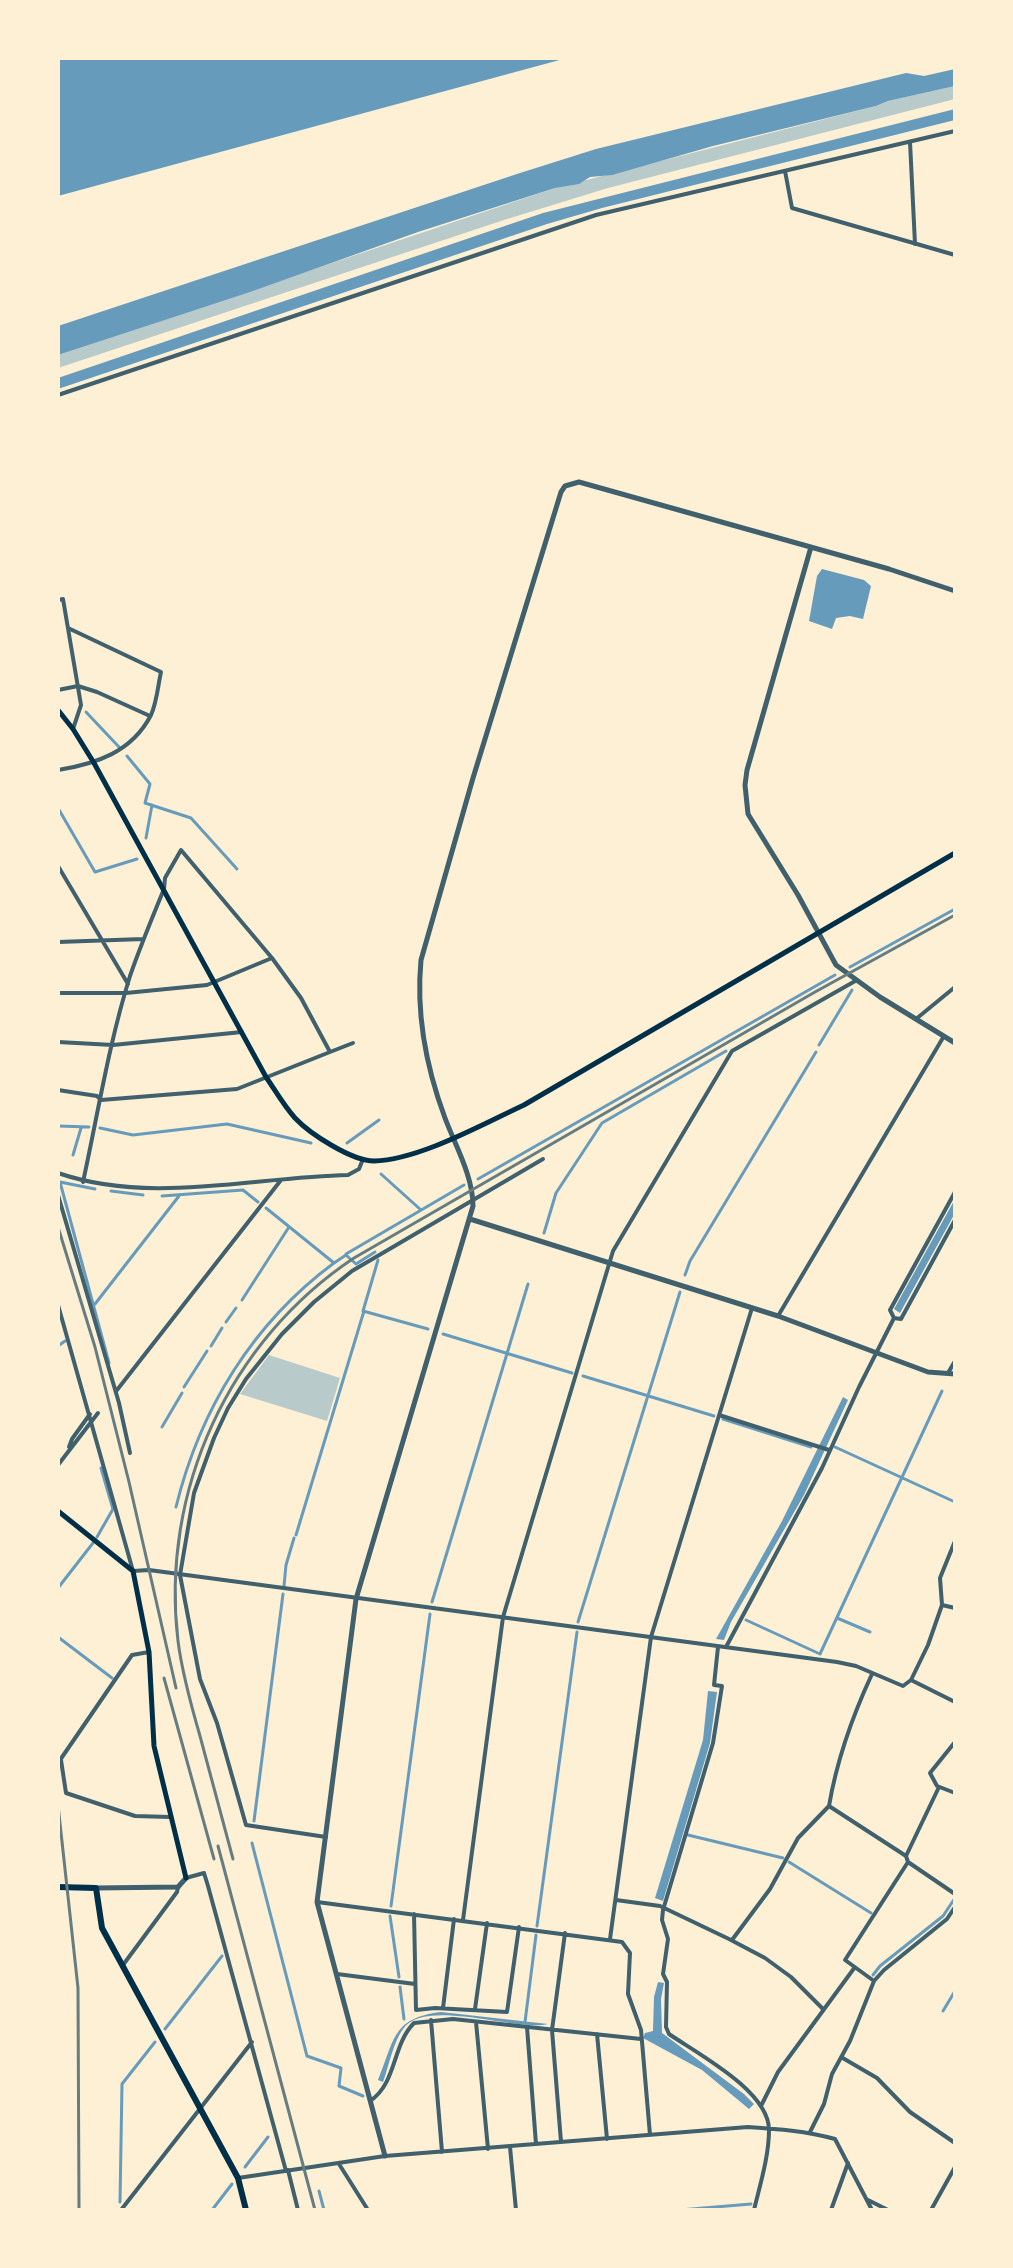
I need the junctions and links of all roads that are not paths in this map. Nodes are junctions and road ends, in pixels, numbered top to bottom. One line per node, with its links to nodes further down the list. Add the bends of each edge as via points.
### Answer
1 (955, 131): 2 (street)
2 (910, 142): 3 (street); 4 (street)
3 (785, 171): 4 (street, via 792,208); 6 (street, via 596,215)
4 (915, 244): 5 (street)
5 (955, 255)
6 (58, 395)
7 (811, 547): 8 (street); 23 (street, via 745,785 748,814); 45 (street, via 579,482 565,486 421,960 428,1065)
8 (955, 591)
9 (58, 600): 10 (street, via 63,599)
10 (68, 628): 11 (street); 14 (street, via 161,672)
11 (78, 686): 12 (street); 14 (street); 16 (street, via 81,705)
12 (58, 690)
13 (58, 710): 15 (main road)
14 (150, 716): 17 (street, via 122,751)
15 (61, 719): 16 (main road)
16 (73, 729): 17 (main road)
17 (94, 763): 18 (street); 22 (main road)
18 (58, 770)
19 (955, 853): 23 (main road)
20 (58, 866): 21 (street)
21 (60, 872): 25 (street)
22 (164, 889): 24 (street); 27 (street, via 181,850); 29 (main road)
23 (818, 934): 28 (street, via 836,965); 45 (main road, via 524,1105)
24 (143, 939): 25 (street); 30 (street)
25 (102, 941): 26 (street); 30 (street)
26 (58, 942)
27 (272, 958): 29 (street); 41 (street)
28 (857, 980): 34 (street); 56 (street, via 732,1051)
29 (215, 981): 33 (street); 35 (main road)
30 (128, 984): 33 (street)
31 (955, 987): 34 (street)
32 (58, 993): 33 (street)
33 (126, 993): 40 (street)
34 (916, 1019): 36 (street)
35 (242, 1032): 40 (street); 42 (main road)
36 (944, 1036): 39 (street); 59 (street)
37 (58, 1040): 40 (street)
38 (353, 1043): 41 (street)
39 (955, 1043)
40 (113, 1045): 44 (street)
41 (330, 1052): 42 (street)
42 (266, 1077): 44 (street, via 237,1089); 46 (main road, via 294,1118 319,1138)
43 (58, 1090): 44 (street)
44 (101, 1100): 50 (street)
45 (453, 1137): 46 (main road, via 407,1155); 53 (street)
46 (363, 1159): 49 (street, via 348,1175)
47 (543, 1159): 53 (street)
48 (58, 1173): 50 (street)
49 (281, 1180): 50 (street, via 160,1188); 64 (street)
50 (83, 1182)
51 (955, 1192): 60 (street, via 890,1310)
52 (58, 1195): 70 (street)
53 (473, 1200): 54 (street); 75 (street, via 352,1271 314,1302 262,1358 228,1408 202,1465)
54 (470, 1219): 56 (street); 76 (street)
55 (955, 1220): 60 (street, via 901,1319)
56 (610, 1263): 58 (street); 79 (street)
57 (58, 1305): 66 (street)
58 (752, 1308): 59 (street); 67 (street)
59 (778, 1316): 61 (street)
60 (894, 1318): 61 (street)
61 (877, 1351): 63 (street, via 928,1372); 68 (street)
62 (955, 1361): 63 (street)
63 (952, 1373)
64 (117, 1390)
65 (98, 1413): 69 (street)
66 (90, 1415): 69 (street); 74 (street)
67 (719, 1415): 68 (street); 80 (street)
68 (827, 1450): 82 (street)
69 (67, 1453): 71 (street)
70 (130, 1453)
71 (58, 1465)
72 (58, 1511): 74 (main road)
73 (955, 1541): 77 (street, via 940,1578)
74 (133, 1571): 75 (street); 83 (main road)
75 (180, 1575): 76 (street); 93 (street, via 200,1679 246,1825)
76 (356, 1599): 79 (street); 93 (street)
77 (942, 1605): 78 (street); 85 (street)
78 (955, 1608)
79 (503, 1617): 80 (street); 106 (street)
80 (651, 1637): 81 (street); 100 (street)
81 (718, 1647): 82 (street); 102 (street, via 714,1685 722,1686 713,1743)
82 (726, 1647): 84 (street, via 856,1666)
83 (149, 1652): 88 (street, via 132,1655); 92 (main road, via 154,1746)
84 (872, 1674): 85 (street, via 903,1686); 91 (street, via 838,1760)
85 (911, 1680): 86 (street)
86 (955, 1702)
87 (955, 1742): 89 (street, via 931,1769)
88 (59, 1761): 92 (street, via 66,1793 135,1816)
89 (939, 1787): 90 (street); 94 (street)
90 (955, 1793)
91 (829, 1806): 94 (street); 111 (street, via 798,1838 770,1889)
92 (170, 1817): 95 (main road)
93 (326, 1837): 101 (street)
94 (907, 1859): 99 (street); 113 (street, via 845,1960)
95 (186, 1878): 97 (street); 126 (street, via 204,1873)
96 (58, 1887): 98 (main road)
97 (178, 1887): 98 (street); 112 (street)
98 (96, 1888): 112 (main road, via 102,1928)
99 (955, 1894)
100 (616, 1900): 102 (street); 110 (street)
101 (317, 1902): 104 (street); 114 (street)
102 (664, 1907): 111 (street); 129 (street, via 669,2034 740,2083)
103 (955, 1907): 115 (street)
104 (414, 1914): 105 (street); 116 (street)
105 (454, 1919): 106 (street); 117 (street)
106 (463, 1920): 107 (street)
107 (487, 1923): 108 (street); 118 (street)
108 (519, 1927): 109 (street); 118 (street, via 507,2012)
109 (565, 1933): 110 (street); 123 (street)
110 (610, 1939): 125 (street, via 622,1942 630,1953 628,1994)
111 (732, 1940): 119 (street, via 791,1977)
112 (123, 1965): 130 (main road)
113 (855, 1967): 115 (street); 119 (street)
114 (337, 1974): 116 (street); 128 (street)
115 (874, 1981): 127 (street)
116 (415, 1984): 117 (street, via 416,2010)
117 (443, 2008): 118 (street)
118 (475, 2009)
119 (823, 2009): 129 (street, via 778,2072)
120 (431, 2020): 121 (street); 128 (street, via 408,2029 386,2086); 140 (street)
121 (476, 2022): 122 (street); 139 (street)
122 (527, 2027): 123 (street); 137 (street)
123 (552, 2030): 124 (street); 135 (street)
124 (597, 2034): 125 (street); 134 (street)
125 (641, 2039): 133 (street)
126 (252, 2042): 130 (street); 145 (street)
127 (841, 2057): 132 (street); 136 (street, via 877,2078 910,2112)
128 (370, 2101): 141 (street)
129 (762, 2105): 131 (street)
130 (199, 2107): 146 (main road); 148 (street)
131 (769, 2128): 132 (street); 133 (street); 153 (street)
132 (810, 2132): 142 (street, via 835,2139)
133 (650, 2135): 134 (street)
134 (607, 2139): 135 (street)
135 (562, 2143): 137 (street)
136 (955, 2143)
137 (536, 2145): 138 (street)
138 (510, 2147): 139 (street); 152 (street)
139 (488, 2149): 140 (street)
140 (442, 2152): 141 (street)
141 (385, 2156): 143 (street)
142 (848, 2163): 147 (street); 154 (street)
143 (339, 2164): 145 (street); 151 (street)
144 (955, 2167): 157 (street)
145 (287, 2170): 146 (street); 150 (street)
146 (238, 2178): 149 (main road)
147 (866, 2198): 155 (street); 156 (street)
148 (121, 2210)
149 (246, 2210)
150 (298, 2210)
151 (368, 2210)
152 (516, 2210)
153 (754, 2210)
154 (831, 2210)
155 (872, 2210)
156 (888, 2210)
157 (931, 2210)

